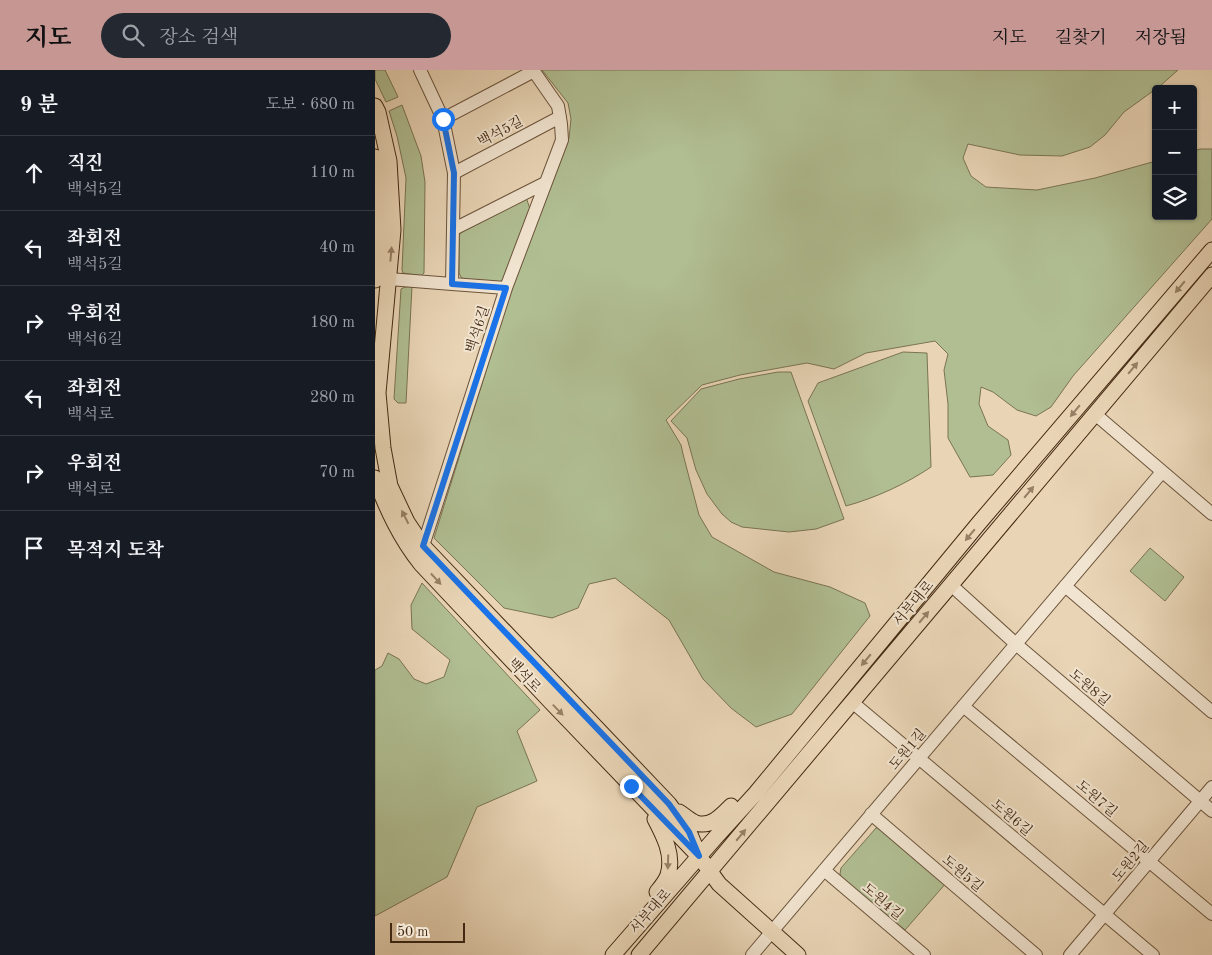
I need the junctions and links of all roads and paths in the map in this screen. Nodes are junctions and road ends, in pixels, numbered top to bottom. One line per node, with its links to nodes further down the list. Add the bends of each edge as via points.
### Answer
1 (420, 70): 5 (street)
2 (533, 70): 4 (street, 백석6길, via 558,106); 5 (street)
3 (375, 106): 12 (main road, 백석로, one-way to 3, via 393,230 389,161)
4 (560, 116): 7 (street, 백석5길); 8 (street, 백석6길, via 561,140)
5 (443, 119): 7 (street)
6 (375, 157): 12 (main road, 백석로)
7 (454, 173): 9 (street)
8 (545, 183): 9 (street); 14 (street, 백석6길)
9 (454, 229): 13 (street)
10 (1212, 250): 28 (main road, 서부대로, one-way to 28)
11 (1212, 275): 15 (main road, 서부대로, one-way to 11)
12 (382, 279): 13 (street); 19 (main road, 백석로, one-way to 12, via 390,486 383,448 378,393)
13 (452, 284): 14 (street)
14 (506, 288): 19 (street, 백석6길)
15 (1095, 414): 16 (street); 20 (main road, 서부대로, one-way to 15)
16 (1163, 472): 18 (street); 21 (street, 도원1길)
17 (375, 478): 30 (main road, 백석로, one-way to 30, via 396,526 421,564)
18 (1212, 514)
19 (423, 546): 31 (main road, 백석로)
20 (951, 584): 22 (street, 도원8길); 23 (main road, 서부대로, one-way to 20)
21 (1065, 586): 22 (street, 도원1길); 25 (street)
22 (1016, 644): 24 (street, 도원1길); 29 (street, 도원8길)
23 (852, 702): 26 (street, 도원6길); 37 (main road, 서부대로, one-way to 23)
24 (963, 706): 26 (street, 도원1길); 35 (street, 도원7길)
25 (1212, 712)
26 (918, 759): 33 (street, 도원1길); 38 (street, 도원6길)
27 (1212, 787): 29 (street, 도원2길)
28 (756, 793): 31 (main road, via 734,802 720,817 704,824 696,823); 34 (main road, 서부대로)
29 (1200, 800): 32 (street, 도원8길); 35 (street, 도원2길)
30 (645, 801): 34 (main road, 백석로); 40 (main road, one-way to 40, via 666,840 670,859 667,876)
31 (669, 804): 34 (main road, 백석로, via 689,832)
32 (1212, 811)
33 (871, 814): 36 (street, 도원1길); 47 (street, 도원5길)
34 (699, 856): 37 (main road, 백석로); 40 (main road, 서부대로)
35 (1149, 861): 38 (street, 도원2길); 39 (street, 도원7길)
36 (824, 870): 41 (street, 도원1길); 46 (street, 도원4길)
37 (709, 872): 41 (main road, 백석로); 43 (main road, 서부대로)
38 (1105, 914): 48 (street, 도원2길); 49 (street, 도원6길)
39 (1212, 914)
40 (646, 916): 42 (main road, 서부대로)
41 (771, 932): 44 (street, 도원1길); 45 (main road, 백석로)
42 (613, 955)
43 (639, 955)
44 (752, 955)
45 (798, 955)
46 (924, 955)
47 (1036, 955)
48 (1070, 955)
49 (1153, 955)

